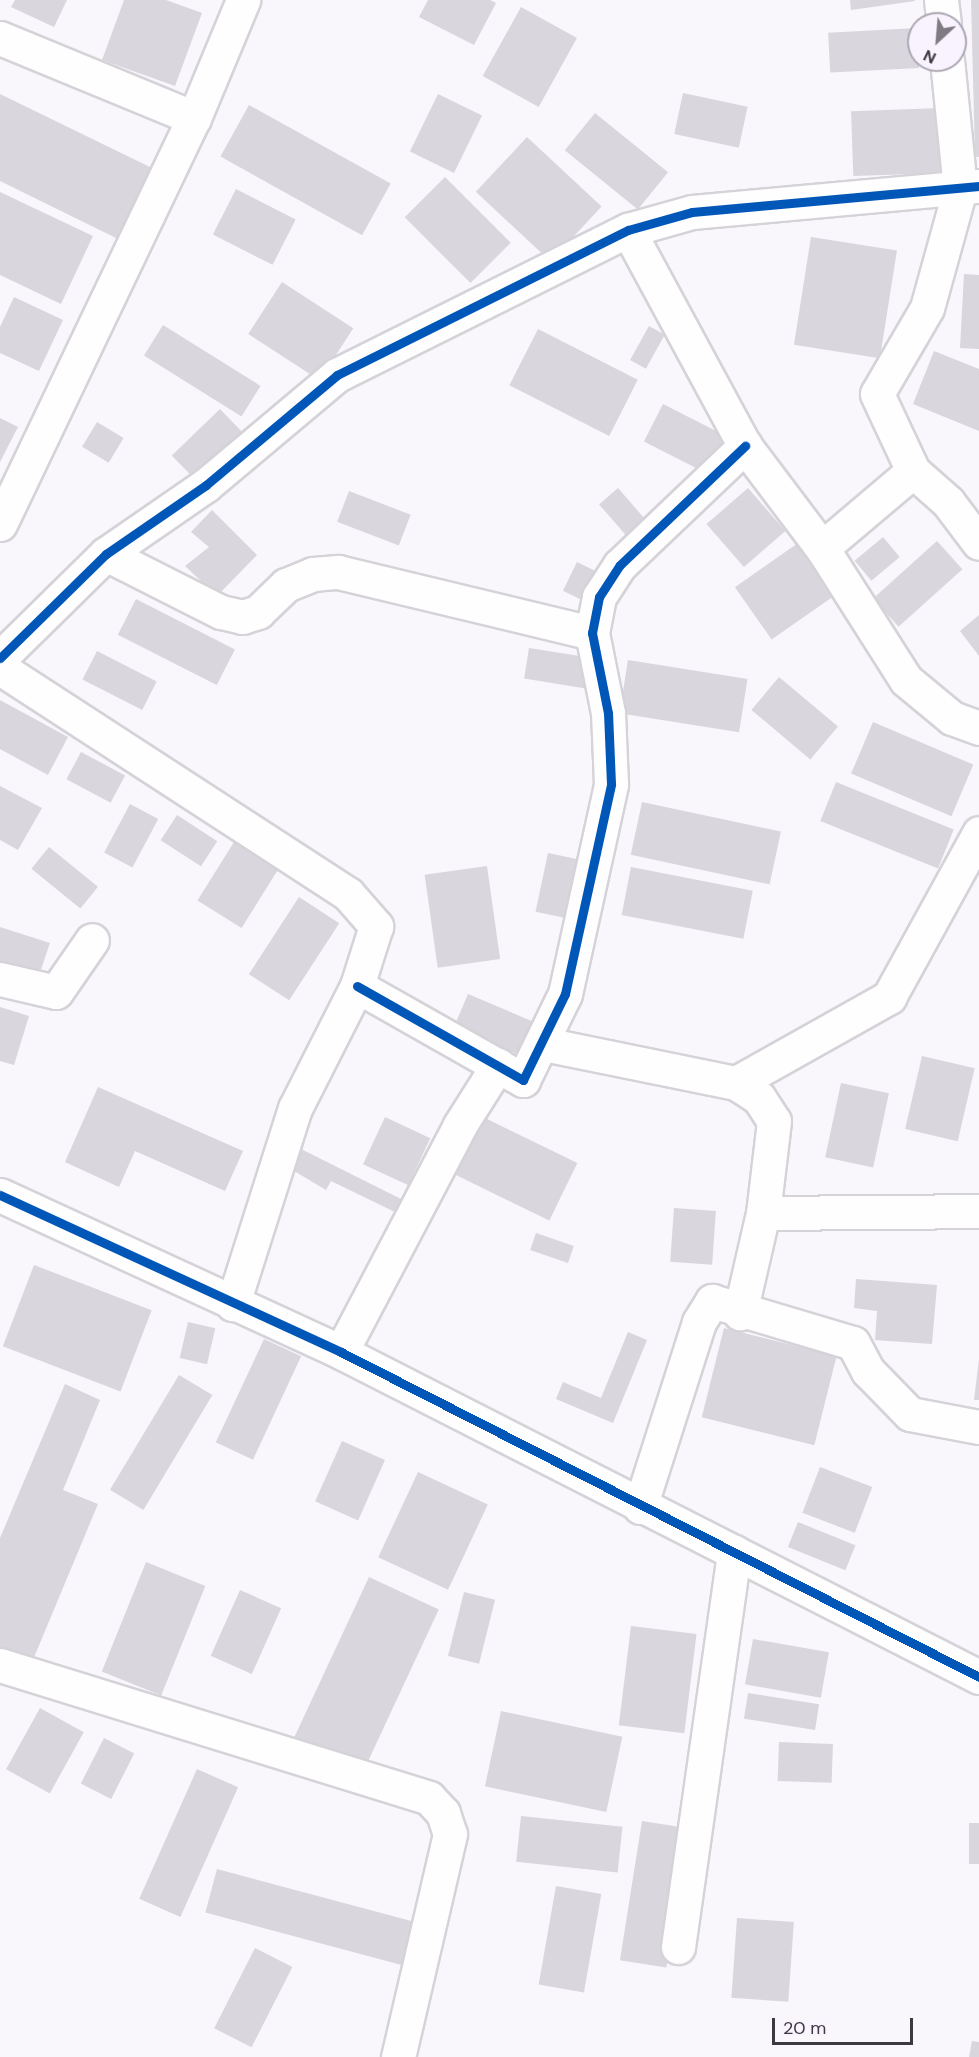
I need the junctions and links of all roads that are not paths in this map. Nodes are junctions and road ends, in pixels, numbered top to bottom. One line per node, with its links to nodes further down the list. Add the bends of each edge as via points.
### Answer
1 (243, 0): 4 (street)
2 (0, 38): 4 (street)
3 (949, 72): 5 (street)
4 (194, 118): 9 (street)
5 (969, 187): 6 (street, via 692,212); 8 (street, via 927,308 877,393)
6 (628, 230): 7 (street); 12 (street, via 337,375 206,485)
7 (746, 446): 11 (street); 13 (street, via 620,565 599,597)
8 (913, 471): 10 (street, via 948,502); 11 (street)
9 (0, 524)
10 (979, 543)
11 (822, 548): 16 (street, via 906,680 952,718)
12 (106, 554): 13 (street, via 242,617 258,612 286,585 313,574 338,572); 14 (street)
13 (592, 633): 21 (street, via 610,732 611,784 565,994)
14 (0, 657)
15 (0, 668): 20 (street, via 365,908 376,926 374,944)
16 (979, 728)
17 (979, 833): 23 (street, via 889,997 872,1011)
18 (92, 940): 19 (street, via 56,992)
19 (0, 979)
20 (357, 986): 22 (street); 27 (street, via 295,1108)
21 (544, 1044): 22 (street, via 523,1080); 23 (street)
22 (498, 1065): 29 (street, via 460,1125)
23 (736, 1083): 26 (street, via 759,1098 774,1121)
24 (0, 1195): 27 (street)
25 (979, 1210): 26 (street)
26 (763, 1213): 28 (street)
27 (233, 1304): 29 (street)
28 (740, 1313): 30 (street, via 853,1343 868,1371 910,1414); 31 (street, via 712,1301 699,1323)
29 (341, 1352): 31 (street)
30 (979, 1427)
31 (640, 1507): 32 (street)
32 (734, 1552): 34 (street); 35 (street)
33 (0, 1665): 36 (street, via 429,1798 443,1813 450,1834)
34 (979, 1677)
35 (678, 1947)
36 (398, 2057)

